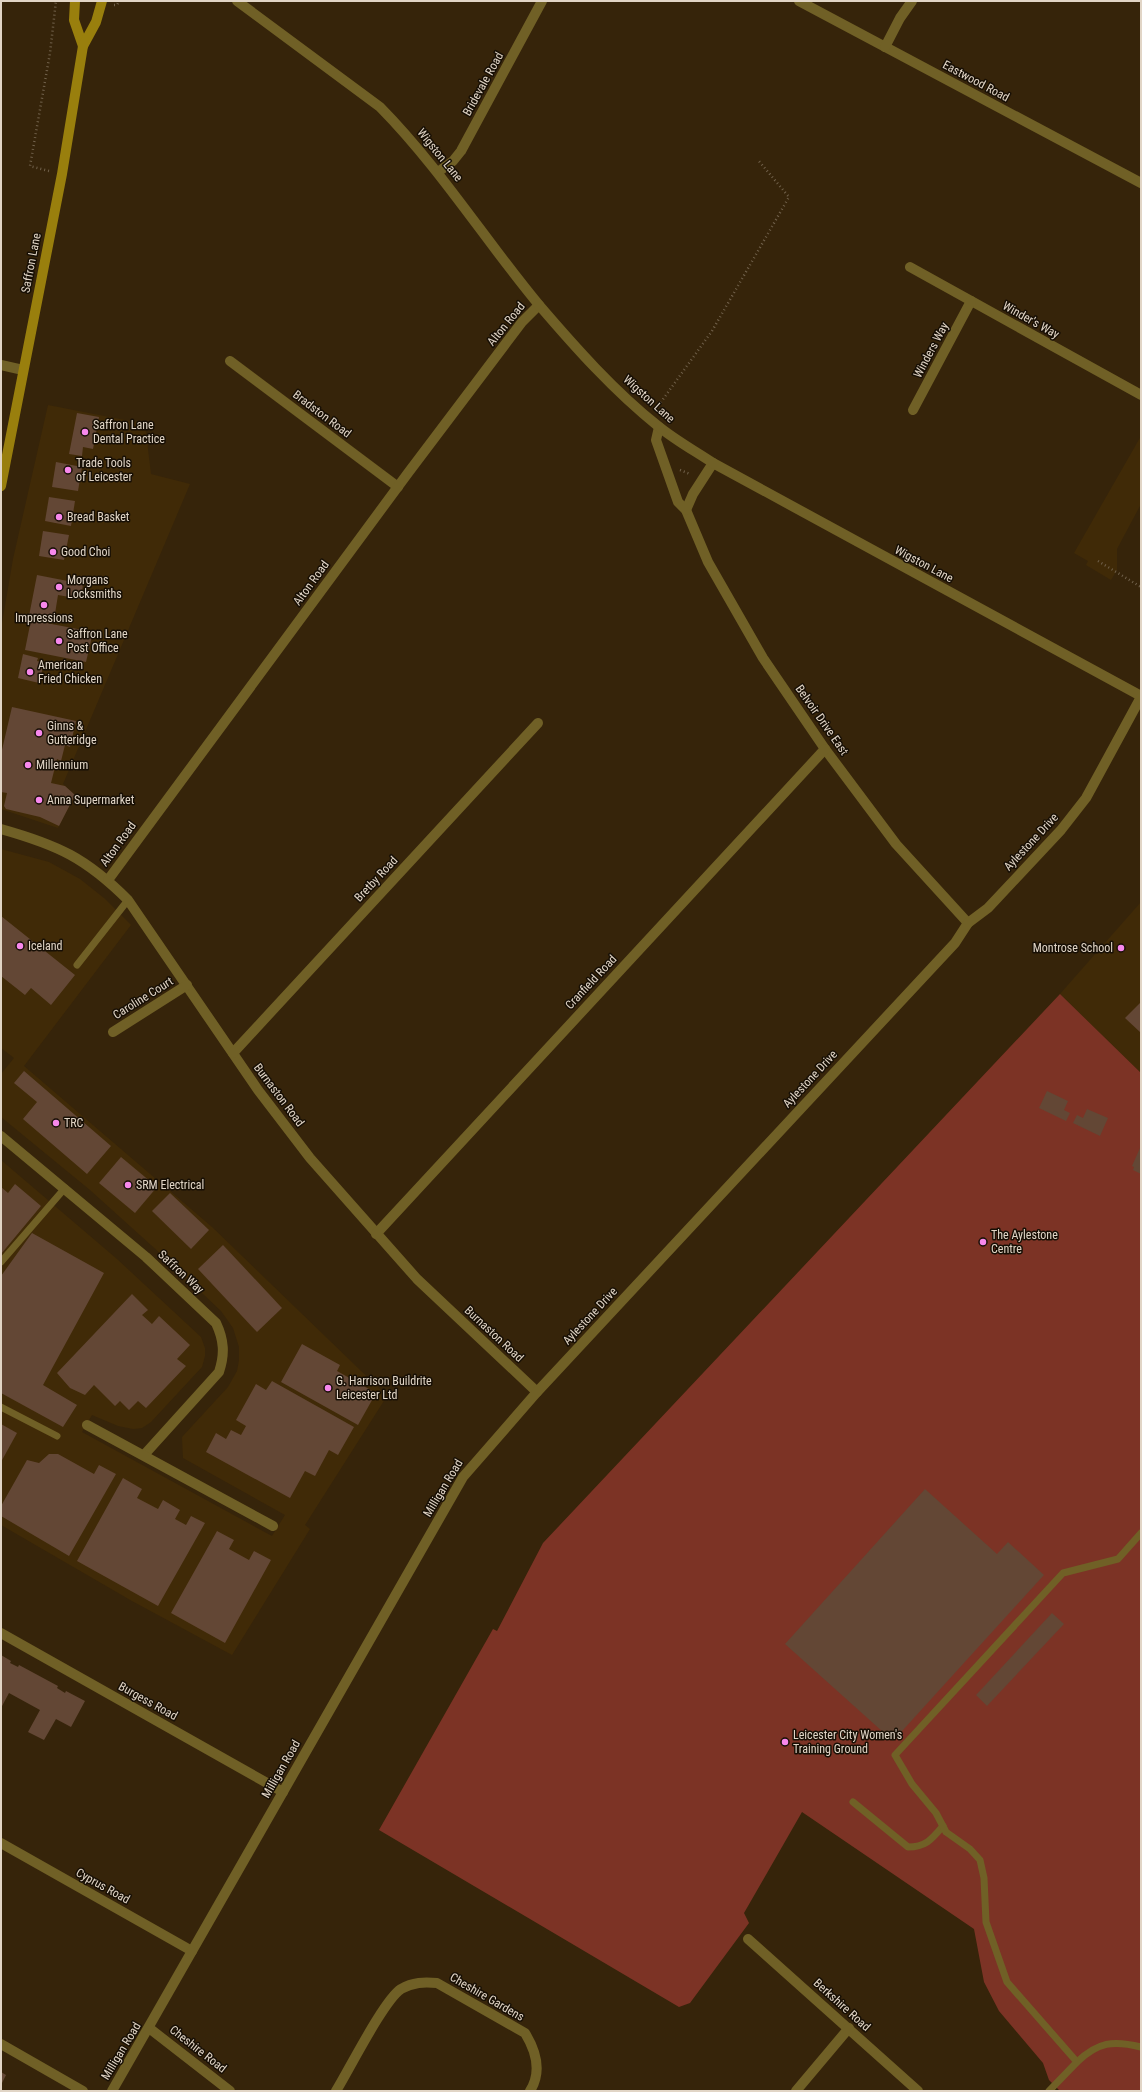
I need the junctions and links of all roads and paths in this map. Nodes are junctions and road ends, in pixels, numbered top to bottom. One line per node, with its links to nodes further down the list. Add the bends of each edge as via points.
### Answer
1 (56, 1): 12 (path, via 50,53 30,166)
2 (74, 1): 8 (main road, Saffron Lane, via 74,20)
3 (102, 1): 8 (main road, Saffron Lane, via 96,22)
4 (237, 1): 11 (street, Wigston Lane, via 380,107)
5 (542, 1): 11 (street, Bridevale Road, via 461,151)
6 (799, 1): 9 (street, Eastwood Road)
7 (912, 1): 9 (street)
8 (83, 46): 12 (main road, Saffron Lane)
9 (885, 47): 13 (street, Eastwood Road)
10 (758, 160): 22 (path, via 789,196 712,331)
11 (438, 172): 16 (street, Wigston Lane)
12 (62, 174): 19 (main road, Saffron Lane)
13 (1141, 183)
14 (910, 267): 15 (street, Winder's Way)
15 (971, 301): 20 (street, Winder's Way); 21 (street, Winders Way)
16 (539, 305): 22 (street, Wigston Lane, via 622,394); 28 (street, Alton Road, via 522,322)
17 (230, 362): 28 (street, Bradston Road)
18 (1, 365): 19 (street)
19 (23, 370): 27 (main road, Saffron Lane)
20 (1141, 395)
21 (914, 410)
22 (649, 419): 23 (street, Wigston Lane)
23 (659, 427): 24 (street, Wigston Lane); 25 (street, Belvoir Drive East, via 656,440)
24 (713, 463): 26 (street); 32 (street, Wigston Lane)
25 (666, 467): 26 (path, via 686,471); 29 (street, Belvoir Drive East, via 678,502)
26 (702, 479): 29 (street)
27 (1, 486)
28 (398, 487): 36 (street, Alton Road)
29 (686, 510): 34 (street, Belvoir Drive East, via 708,562 763,658)
30 (1098, 561): 31 (path)
31 (1141, 587)
32 (1141, 696): 38 (street, Aylestone Drive, via 1086,798 1061,830 988,908)
33 (538, 723): 42 (street, Bretby Road)
34 (825, 749): 38 (street, Belvoir Drive East, via 896,844); 45 (street, Cranfield Road)
35 (1, 829): 36 (street, Burnaston Road, via 36,838 62,849)
36 (108, 880): 37 (street, Burnaston Road)
37 (128, 900): 39 (lane); 40 (street, Burnaston Road)
38 (968, 923): 47 (street, Aylestone Drive, via 955,943)
39 (77, 965)
40 (187, 985): 41 (street, Caroline Court); 42 (street, Burnaston Road)
41 (113, 1032)
42 (233, 1053): 45 (street, Burnaston Road, via 310,1158)
43 (1, 1136): 44 (street, Saffron Way)
44 (65, 1188): 46 (lane); 51 (street, Saffron Way, via 146,1257 216,1323 221,1334 223,1360 218,1372)
45 (376, 1234): 47 (street, Burnaston Road, via 428,1289)
46 (1, 1262)
47 (537, 1392): 52 (street, Aylestone Drive)
48 (1, 1407): 50 (lane)
49 (87, 1424): 51 (street)
50 (57, 1436)
51 (144, 1455): 53 (street)
52 (474, 1462): 56 (street, Milligan Road)
53 (273, 1526)
54 (1141, 1533): 58 (lane, via 1118,1559 1063,1573 894,1755)
55 (1, 1633): 56 (street, Burgess Road)
56 (283, 1792): 61 (street, Milligan Road)
57 (853, 1802): 58 (lane, via 908,1847 930,1842)
58 (943, 1826): 66 (lane, via 946,1832 970,1849 980,1860 984,1878 986,1922 1007,1982)
59 (1, 1843): 61 (street, Cyprus Road)
60 (748, 1939): 63 (street, Berkshire Road)
61 (192, 1951): 62 (street, Milligan Road)
62 (149, 2028): 68 (street, Milligan Road); 69 (street, Cheshire Road)
63 (849, 2028): 72 (street); 73 (street, Berkshire Road)
64 (1, 2044): 67 (street)
65 (1141, 2047): 66 (lane, via 1116,2043 1102,2044)
66 (1077, 2062): 74 (lane)
67 (83, 2091)
68 (112, 2091)
69 (230, 2091)
70 (336, 2091): 71 (street, Cheshire Gardens, via 390,1999 409,1985 427,1982 437,1983 525,2033 536,2058 537,2072)
71 (530, 2091)
72 (796, 2091)
73 (918, 2091)
74 (1049, 2091)

